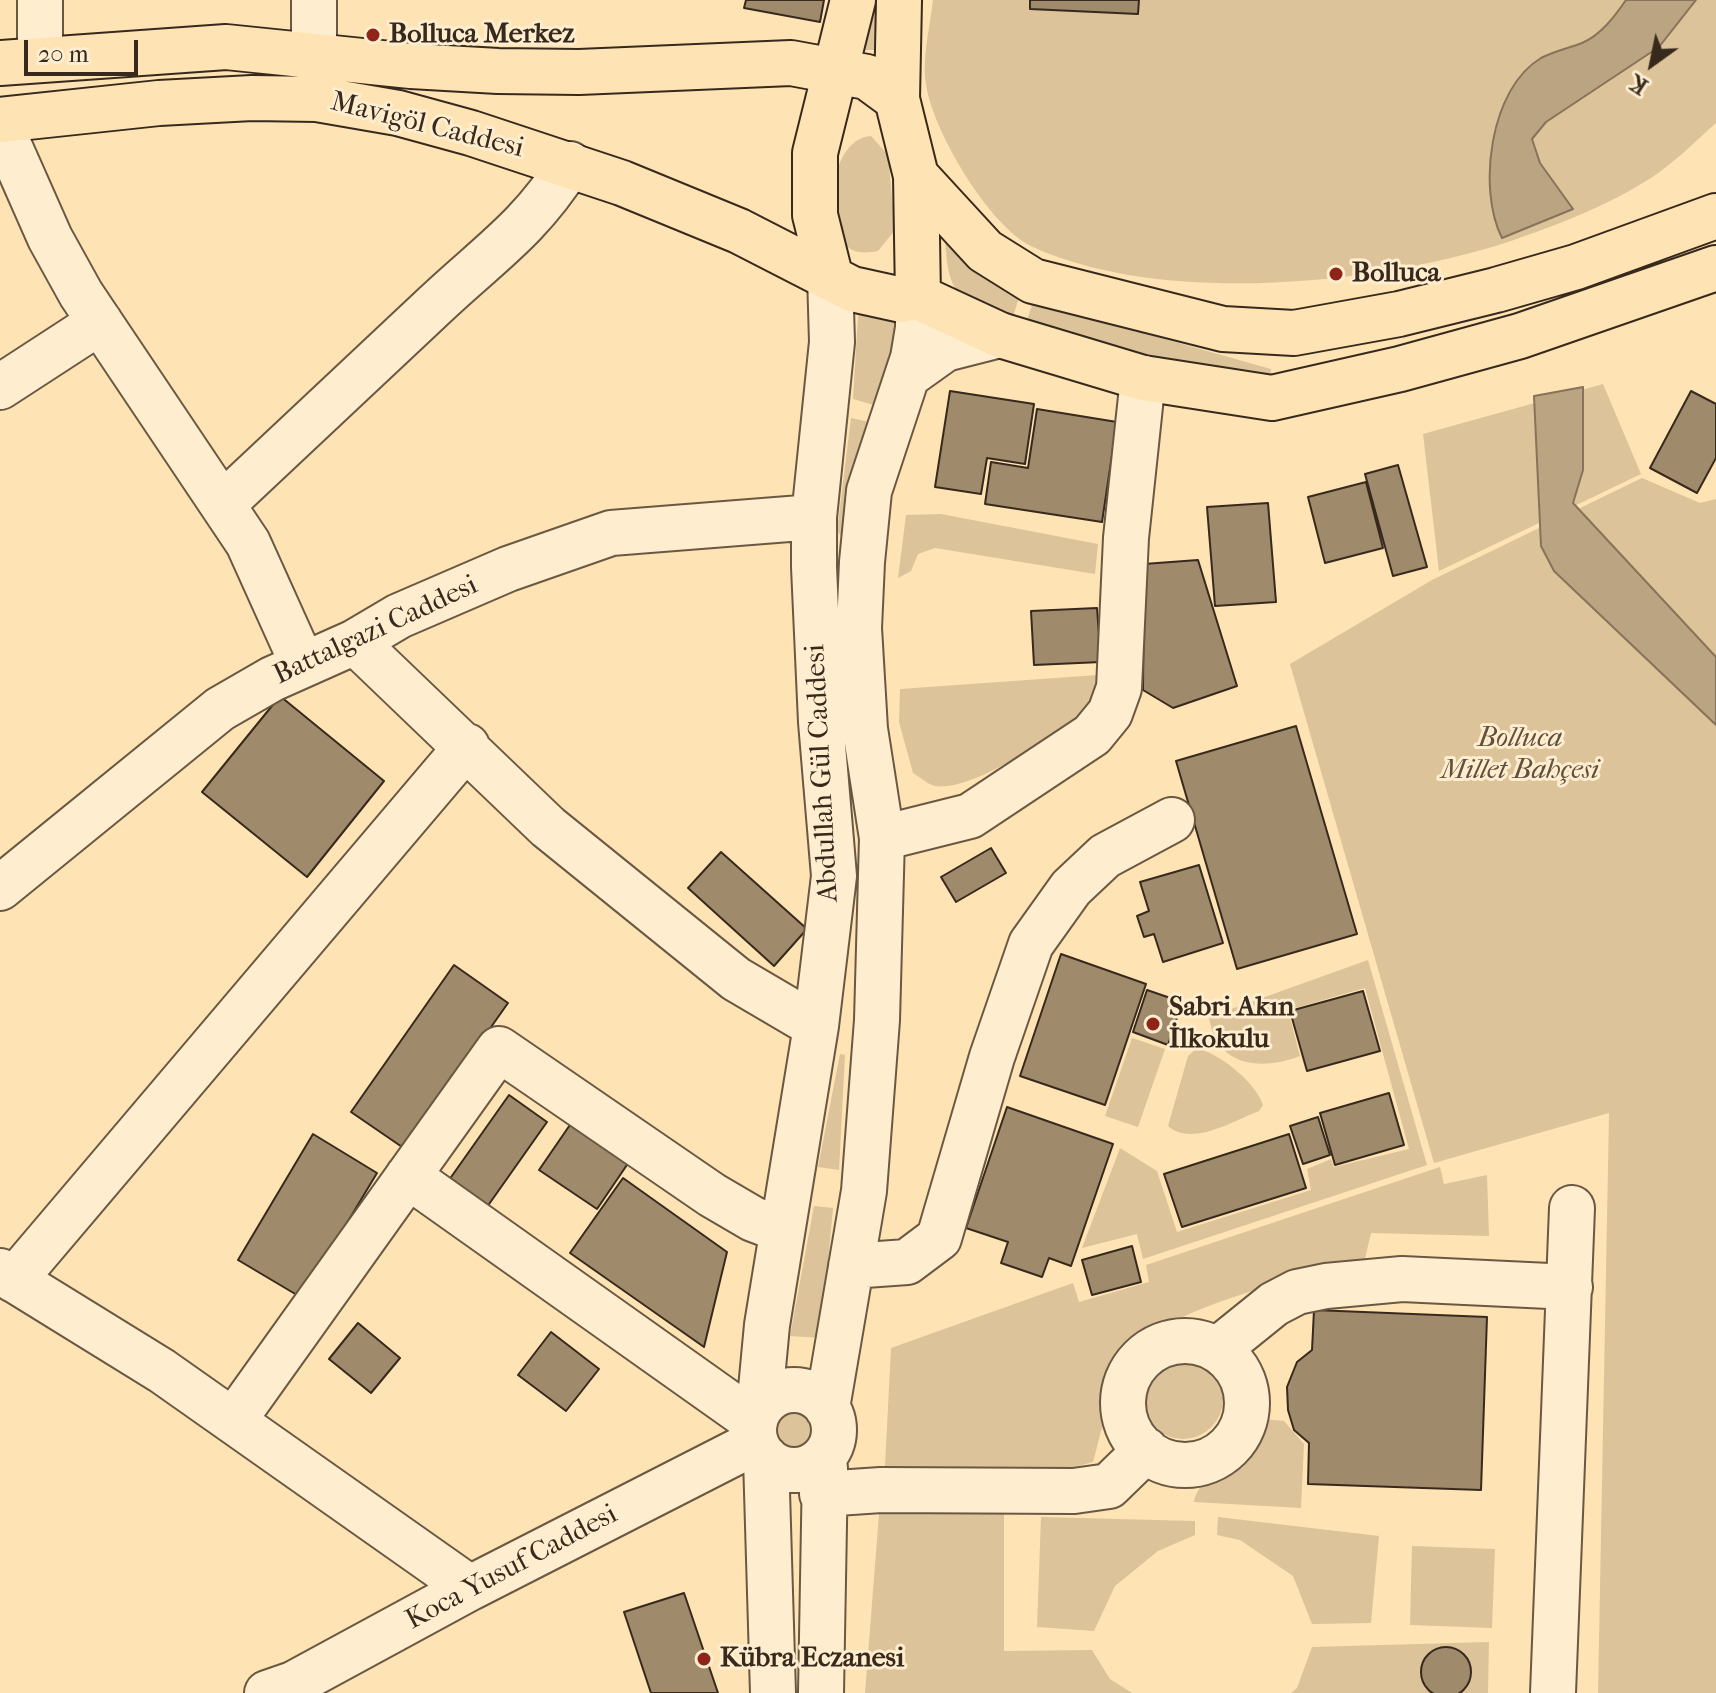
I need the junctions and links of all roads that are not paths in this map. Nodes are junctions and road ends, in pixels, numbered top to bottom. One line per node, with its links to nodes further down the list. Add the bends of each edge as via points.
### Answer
1 (40, 0): 6 (street)
2 (314, 0): 5 (street)
3 (853, 0): 7 (main road)
4 (899, 0): 8 (main road)
5 (314, 55): 6 (main road, Mavigöl Caddesi, via 226,47); 7 (main road, Mavigöl Caddesi, via 498,71 791,63)
6 (20, 61)
7 (836, 74): 8 (main road, Mavigöl Caddesi, via 867,77); 14 (main road, via 820,128 814,177 815,215)
8 (897, 99): 11 (main road)
9 (0, 122): 10 (main road, Mavigöl Caddesi, via 159,103 317,99 398,113); 16 (street, via 50,238)
10 (570, 164): 14 (main road, Mavigöl Caddesi, via 739,231); 21 (street, via 537,212 501,250 448,293)
11 (916, 176): 12 (main road, via 985,251 1033,281 1223,329 1294,333 1496,290); 15 (main road)
12 (1716, 216)
13 (1716, 268): 19 (main road, via 1520,336 1272,398)
14 (830, 275): 15 (main road, Mavigöl Caddesi, via 880,297); 22 (street, Abdullah Gül Caddesi, via 832,342)
15 (918, 297): 17 (main road); 18 (street, Abdullah Gül Caddesi)
16 (100, 322): 20 (street); 21 (street)
17 (1000, 335): 18 (street, via 945,349); 19 (main road)
18 (910, 374): 27 (street, Abdullah Gül Caddesi, via 869,491 862,562 859,628 865,729)
19 (1143, 378): 27 (street, via 1126,538 1119,688 1110,713 1092,735 970,816)
20 (0, 387)
21 (223, 504): 24 (street, via 248,543)
22 (814, 517): 23 (street, Battalgazi Caddesi, via 611,533 508,569 399,616); 29 (street, Abdullah Gül Caddesi, via 816,636 834,876)
23 (355, 642): 24 (street, Battalgazi Caddesi); 25 (street)
24 (303, 665): 28 (street, Battalgazi Caddesi, via 220,709)
25 (467, 746): 29 (street, via 548,827 736,979); 34 (street)
26 (1172, 820): 33 (street, via 1105,856 1071,888 1031,944 939,1238 907,1262)
27 (882, 838): 33 (street, Abdullah Gül Caddesi, via 877,1020 864,1191)
28 (0, 888)
29 (816, 1026): 32 (street, Abdullah Gül Caddesi)
30 (408, 1176): 32 (street, via 499,1049 712,1195); 38 (street); 39 (street)
31 (1572, 1208): 35 (street)
32 (782, 1230): 39 (street, Abdullah Gül Caddesi, via 767,1325)
33 (851, 1266): 37 (street, Abdullah Gül Caddesi)
34 (7, 1276): 38 (street)
35 (1570, 1287): 36 (street, via 1402,1279 1326,1286 1274,1304); 46 (street)
36 (1217, 1350): 40 (street, via 1190,1341 1169,1343 1136,1364 1123,1403 1126,1424); 40 (street, via 1239,1372 1246,1391 1241,1431 1213,1459 1192,1465 1171,1463)
37 (827, 1408): 39 (street, via 798,1390 776,1395); 41 (street, via 835,1431)
38 (234, 1420): 42 (street)
39 (759, 1433): 41 (street, via 790,1470); 42 (street, Koca Yusuf Caddesi); 44 (street, Abdullah Gül Caddesi)
40 (1146, 1450): 41 (street, via 1109,1486 1086,1489 881,1490)
41 (824, 1474): 45 (street)
42 (470, 1588): 43 (street, Koca Yusuf Caddesi, via 307,1677)
43 (267, 1693)
44 (773, 1693)
45 (821, 1693)
46 (1553, 1693)

